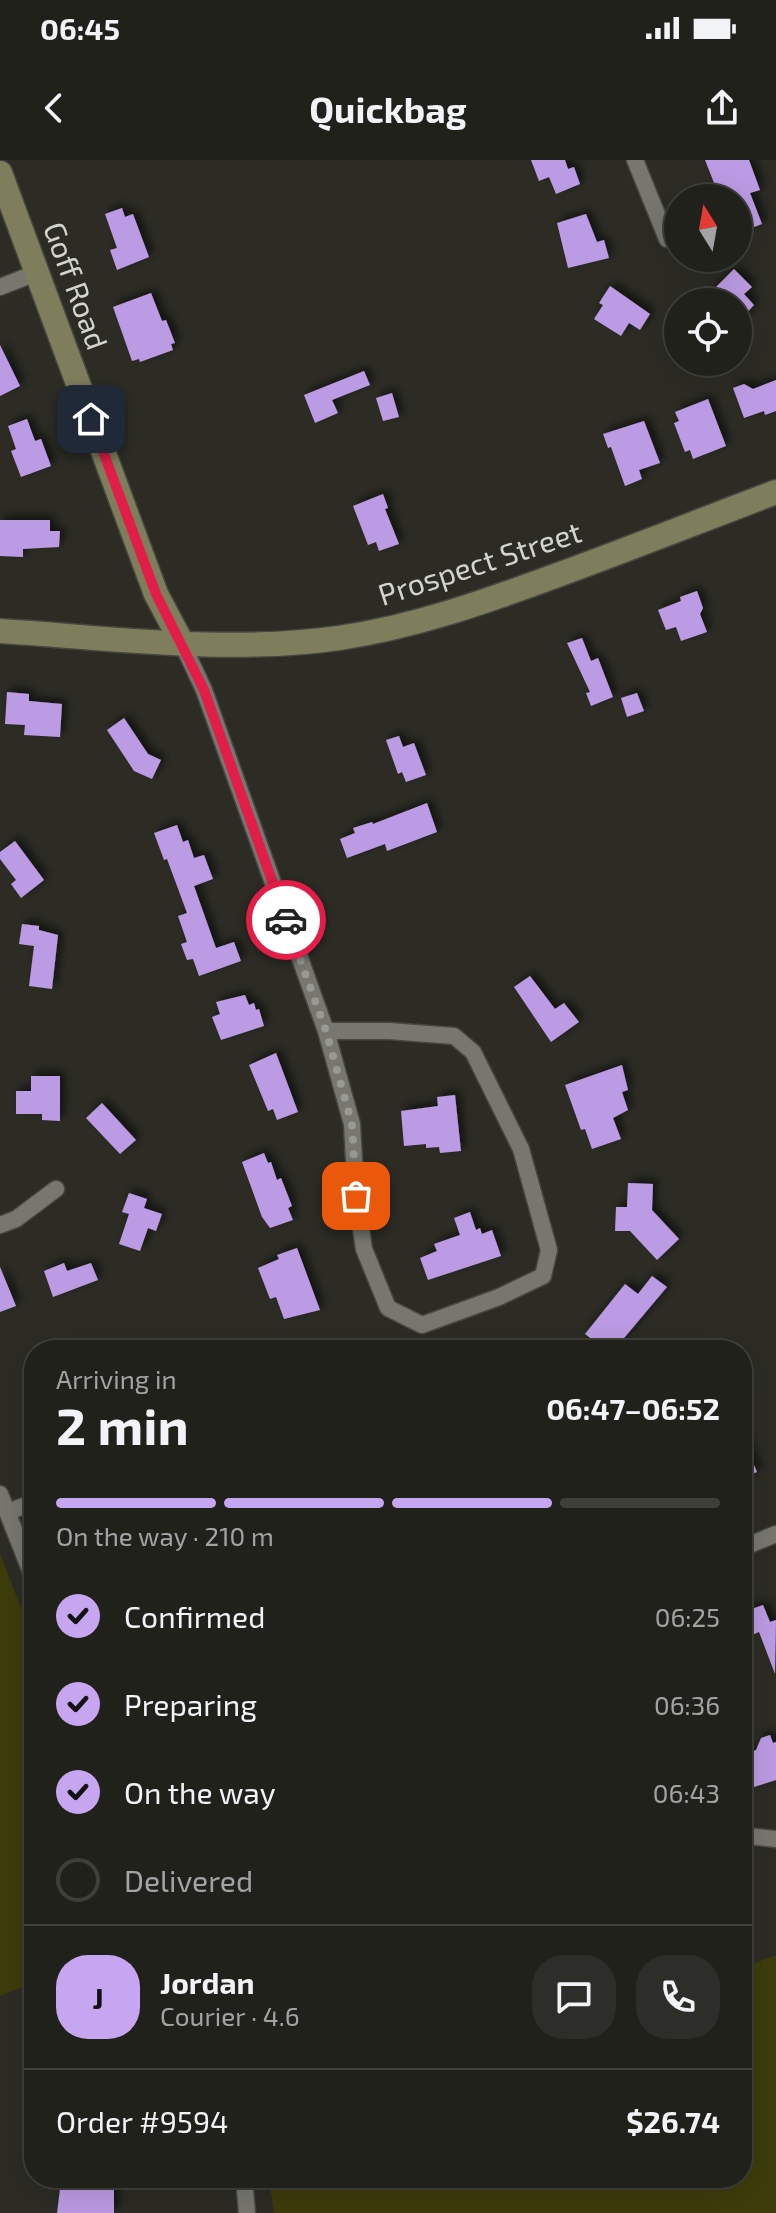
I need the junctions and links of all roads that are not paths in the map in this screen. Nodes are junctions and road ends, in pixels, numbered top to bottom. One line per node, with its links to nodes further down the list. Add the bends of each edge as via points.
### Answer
1 (635, 160): 3 (street)
2 (0, 173): 4 (main road, Goff Road)
3 (664, 232)
4 (36, 273): 5 (street); 8 (main road, Goff Road, via 156,594)
5 (0, 287)
6 (776, 492): 8 (main road, Prospect Street, via 496,598 407,625 306,642)
7 (0, 631): 8 (main road, Prospect Street)
8 (182, 643): 9 (street, via 204,690)
9 (326, 1031): 9 (street, via 352,1124 364,1249 388,1308 422,1325 543,1276 549,1250 521,1149 473,1052 454,1036)
10 (56, 1189): 11 (street)
11 (0, 1225)
12 (0, 1494): 14 (street)
13 (24, 1506): 14 (street)
14 (8, 1512): 17 (street)
15 (776, 1534): 16 (street)
16 (752, 1544)
17 (24, 1554)
18 (752, 1837): 19 (street)
19 (776, 1839)
20 (245, 2188): 21 (street)
21 (247, 2213)

